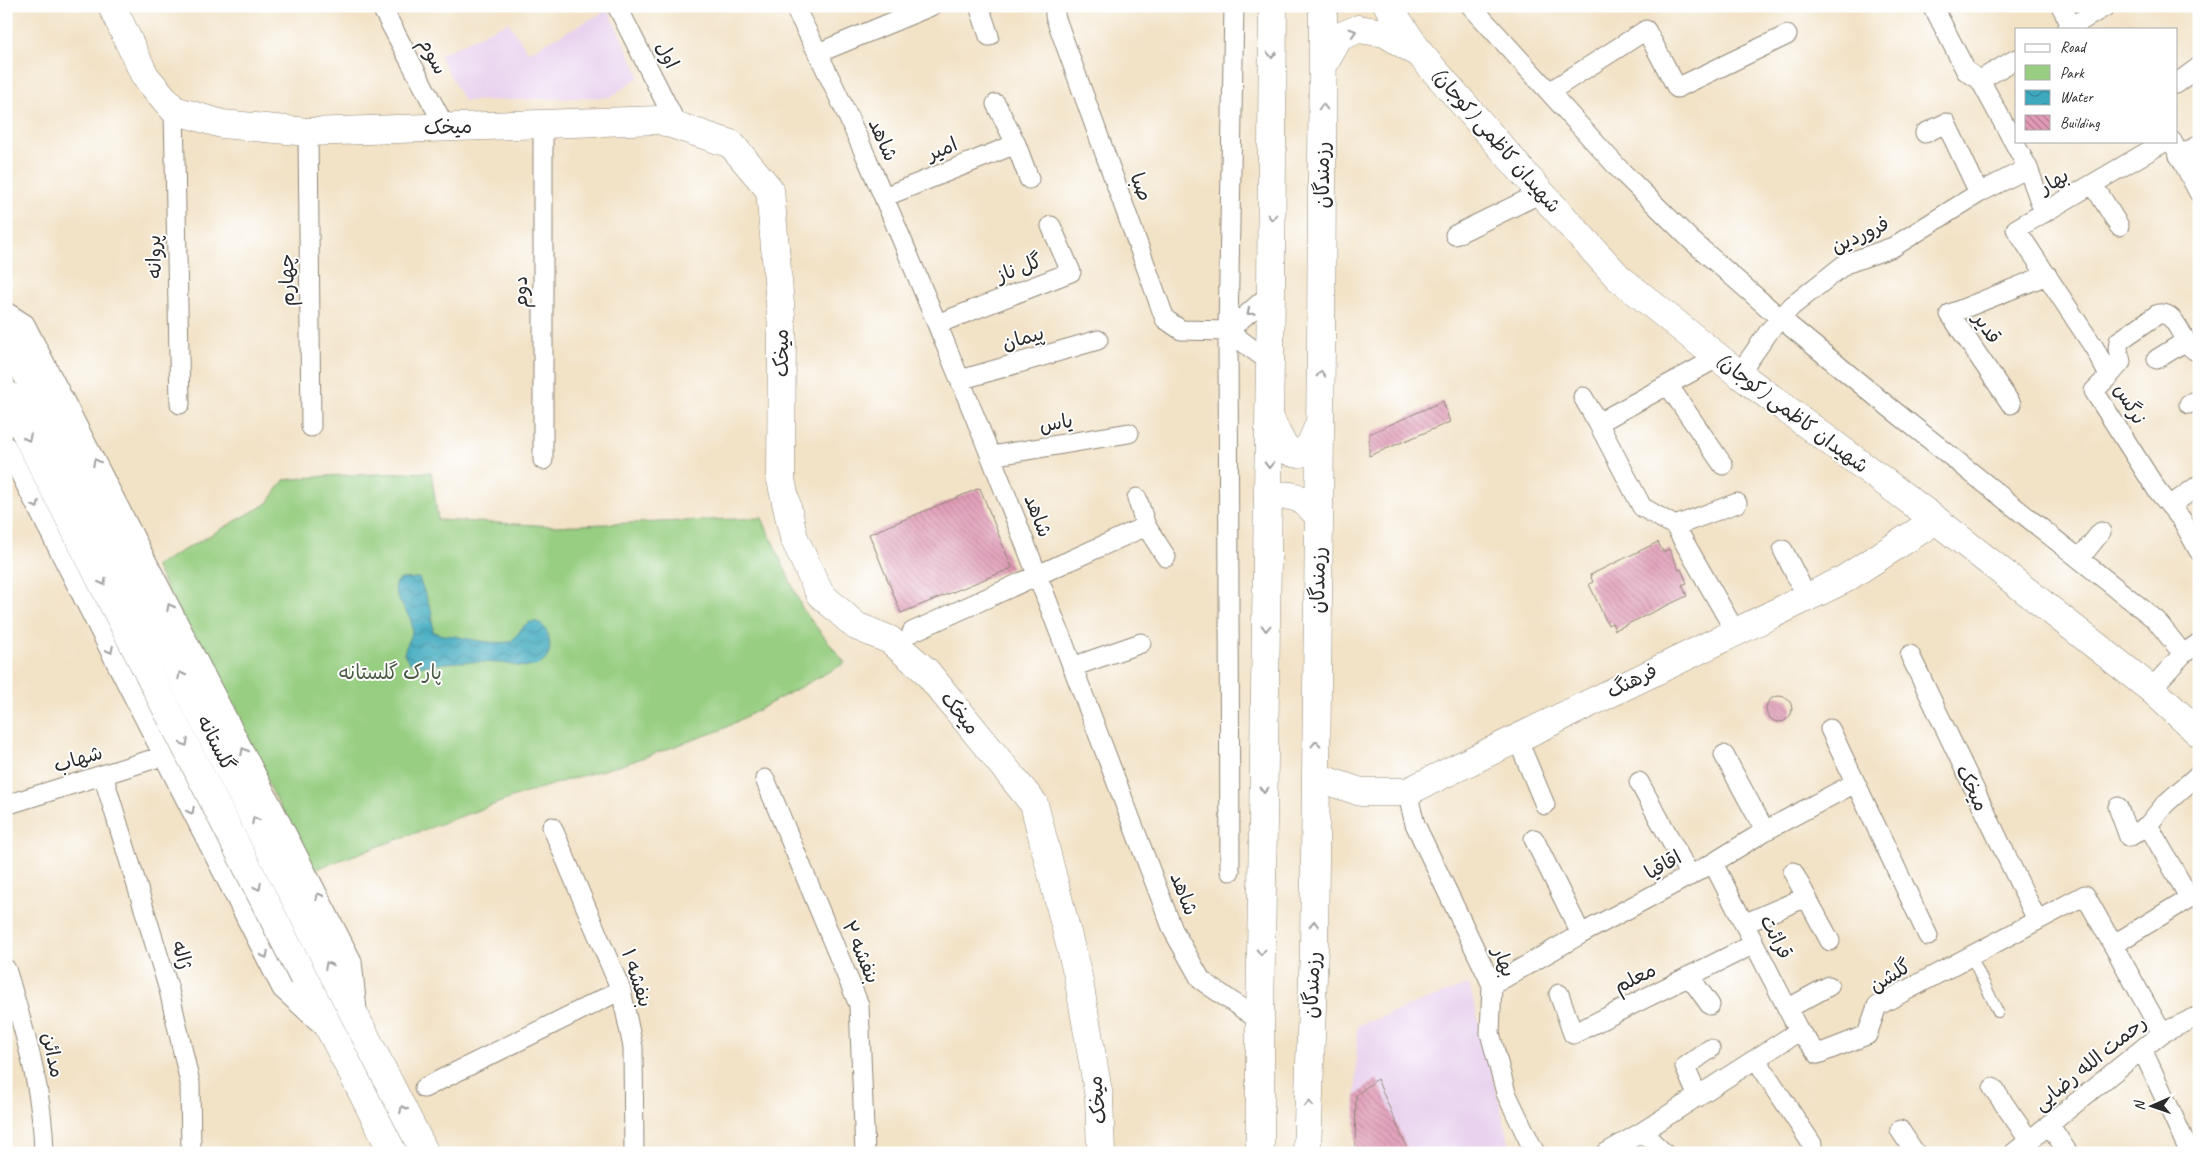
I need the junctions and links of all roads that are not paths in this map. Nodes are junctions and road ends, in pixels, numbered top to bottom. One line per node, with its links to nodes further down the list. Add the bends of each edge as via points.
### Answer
1 (112, 6): 28 (main road, via 145,76)
2 (381, 6): 31 (street, سوم)
3 (617, 6): 30 (street, اول)
4 (794, 6): 19 (street, شاهد)
5 (931, 6): 19 (street)
6 (979, 6): 18 (street)
7 (1055, 6): 55 (street, صبا, via 1055,16 1164,319 1181,330)
8 (1234, 6): 55 (street)
9 (1273, 6): 51 (main road, one-way to 51)
10 (1323, 6): 22 (main road, رزمندگان)
11 (1388, 6): 20 (main road)
12 (1471, 6): 26 (street)
13 (1931, 6): 24 (street, via 1966,71)
14 (2062, 6): 16 (street)
15 (2106, 6): 16 (street)
16 (2071, 28)
17 (1787, 35): 26 (street, via 1677,88 1646,30)
18 (989, 36)
19 (818, 53): 44 (street, شاهد)
20 (1421, 55): 22 (main road, one-way to 20, via 1339,38 1358,29 1384,33); 41 (main road, شهیدان کاظمی (کوجان))
21 (2015, 60): 24 (street)
22 (1323, 66): 71 (main road, رزمندگان, one-way to 22)
23 (2199, 67): 25 (street)
24 (1980, 80): 38 (street)
25 (2178, 83)
26 (1549, 92): 53 (street, via 1692,242)
27 (996, 104): 35 (street)
28 (174, 110): 32 (main road, میخک, via 222,124); 68 (street, پروانه)
29 (543, 124): 30 (main road, میخک, via 659,120); 31 (main road, میخک); 77 (street, دوم)
30 (677, 125): 168 (main road, میخک, via 731,144 770,190 782,327 781,480 794,538 820,594 856,626 890,640 926,671 1034,804 1078,976 1099,1097)
31 (445, 127): 32 (main road, میخک)
32 (308, 132): 73 (street, چهارم)
33 (1925, 132): 42 (street, via 1946,124)
34 (2164, 142): 40 (street, بهار)
35 (1016, 144): 39 (street); 44 (street, امیر)
36 (2199, 145): 37 (street)
37 (2175, 148): 43 (street)
38 (2028, 168): 42 (street, فروردین); 45 (street)
39 (1029, 179)
40 (2093, 184): 45 (street, بهار); 47 (street)
41 (1541, 193): 49 (street); 59 (main road, شهیدان کاظمی (کوجان), via 1619,278)
42 (1979, 193): 53 (street, فروردین, via 1893,247 1845,264)
43 (2199, 193)
44 (884, 196): 54 (street, شاهد)
45 (2044, 213): 48 (street, بهار)
46 (1051, 226): 54 (street, گل ناز, via 1072,272)
47 (2119, 226)
48 (2016, 229): 50 (street, نرگس)
49 (1455, 235)
50 (2047, 275): 63 (street, نرگس); 69 (street, قدیر, via 1950,314)
51 (1271, 293): 55 (street, one-way to 55); 61 (main road)
52 (6, 312): 146 (street, one-way to 52, via 352,961 25,324)
53 (1780, 318): 62 (street, فروردین); 92 (street)
54 (937, 324): 64 (street, شاهد)
55 (1228, 330): 61 (street); 122 (street)
56 (6, 333): 146 (main road, گلستانه, one-way to 56)
57 (1098, 340): 64 (street, پیمان)
58 (2192, 346): 60 (street); 63 (street, via 2170,317 2158,314 2120,341 2121,362)
59 (1717, 358): 62 (main road, شهیدان کاظمی (کوجان)); 65 (street)
60 (2157, 359)
61 (1270, 362): 70 (main road)
62 (1739, 374): 85 (main road, شهیدان کاظمی (کوجان))
63 (2109, 376): 82 (street, نرگس, via 2094,391)
64 (960, 380): 76 (street, شاهد)
65 (1668, 385): 72 (street); 78 (street)
66 (6, 394): 149 (main road, گلستانه, one-way to 149)
67 (1583, 397): 72 (street)
68 (180, 404)
69 (2011, 404)
70 (1270, 416): 71 (main road, via 1279,440 1293,452 1301,452 1308,447); 83 (main road, one-way to 83)
71 (1320, 423): 84 (main road, رزمندگان)
72 (1598, 423): 87 (street, via 1642,507)
73 (311, 427)
74 (1129, 433): 76 (street, یاس)
75 (6, 446): 106 (street, one-way to 106)
76 (991, 456): 93 (street, شاهد)
77 (543, 460)
78 (1723, 465)
79 (2199, 485): 82 (street)
80 (1137, 498): 86 (street)
81 (1737, 503): 87 (street)
82 (2170, 506): 90 (street, نرگس, via 2182,520)
83 (1268, 508): 84 (main road, via 1273,497 1296,496 1310,505); 145 (main road, one-way to 145)
84 (1319, 517): 109 (main road, رزمندگان, one-way to 84)
85 (1936, 520): 94 (main road, فرهنگ, via 1843,580); 101 (main road, شهیدان کاظمی (کوجان))
86 (1146, 526): 91 (street); 93 (street)
87 (1674, 526): 96 (street)
88 (2102, 532): 92 (street)
89 (1782, 550): 94 (street)
90 (2199, 551)
91 (1166, 557)
92 (2080, 558): 98 (street)
93 (1037, 576): 95 (street); 100 (street, شاهد)
94 (1807, 597): 96 (main road, فرهنگ)
95 (912, 632)
96 (1735, 632): 104 (main road, فرهنگ)
97 (1141, 643): 100 (street)
98 (2191, 648): 101 (street)
99 (1910, 654): 127 (street, میخک)
100 (1072, 667): 145 (street, شاهد, via 1173,930 1201,980)
101 (2151, 689): 103 (main road, شهیدان کاظمی (کوجان))
102 (1830, 729): 112 (street)
103 (2199, 733)
104 (1517, 738): 113 (main road, فرهنگ); 115 (street)
105 (1724, 755): 119 (street)
106 (164, 756): 108 (street, شهاب); 149 (street, one-way to 149, via 282,989)
107 (2199, 774): 117 (street)
108 (102, 775): 114 (street, شهاب); 163 (street, ژاله, via 169,990 190,1083)
109 (1316, 777): 113 (main road, فرهنگ, via 1361,792); 170 (main road, رزمندگان, one-way to 109)
110 (765, 779): 167 (street, بنفشه ۲, via 859,1005)
111 (1639, 782): 124 (street)
112 (1855, 783): 119 (street, اقاقیا); 130 (street)
113 (1407, 792): 137 (street, بهار, via 1415,824)
114 (6, 805)
115 (1545, 805)
116 (2118, 806): 117 (street, via 2129,837)
117 (2148, 825): 125 (street)
118 (552, 827): 139 (street, بنفشه ۱)
119 (1765, 831): 121 (street, اقاقیا)
120 (1534, 839): 129 (street)
121 (1713, 863): 124 (street, اقاقیا); 128 (street, قرائت)
122 (1230, 871)
123 (1792, 872): 126 (street)
124 (1690, 876): 129 (street, اقاقیا)
125 (2194, 895): 133 (street)
126 (1806, 897): 128 (street); 131 (street)
127 (2037, 920): 133 (street, گلشن, via 2085,895); 134 (street, گلشن)
128 (1744, 924): 132 (street, قرائت)
129 (1581, 934): 137 (street, اقاقیا)
130 (1928, 936)
131 (1830, 941)
132 (1754, 944): 136 (street, معلم); 142 (street, قرائت)
133 (2113, 945): 148 (street)
134 (1971, 956): 143 (lane); 147 (street, گلشن, via 1877,1006 1867,1035 1818,1054)
135 (6, 970): 162 (street, مدائن, via 26,1034 43,1121)
136 (1689, 976): 140 (street, معلم, via 1574,1034); 141 (street)
137 (1492, 985): 171 (street, بهار, via 1490,1033 1506,1093)
138 (1829, 986): 142 (street)
139 (622, 990): 153 (street); 166 (street, بنفشه ۱, via 633,1047)
140 (1559, 994)
141 (1710, 1005)
142 (1787, 1009): 147 (street, قرائت)
143 (1998, 1012)
144 (2199, 1016): 148 (street, رحمت الله رضایی)
145 (1260, 1020): 169 (main road)
146 (358, 1024): 165 (main road, گلستانه, one-way to 146)
147 (1799, 1031): 152 (street)
148 (2162, 1033): 151 (street, رحمت الله رضایی)
149 (333, 1035): 164 (main road, گلستانه)
150 (1710, 1049): 155 (street, via 1685,1067)
151 (2142, 1049): 156 (street, رحمت الله رضایی); 177 (street)
152 (1756, 1060): 155 (street); 160 (street)
153 (424, 1088)
154 (1993, 1088): 159 (street)
155 (1698, 1097): 158 (street)
156 (2050, 1124): 159 (street, رحمت الله رضایی); 176 (street)
157 (1900, 1130): 174 (street)
158 (1642, 1132): 172 (street); 173 (street)
159 (2029, 1140): 175 (street, رحمت الله رضایی)
160 (1812, 1144)
161 (2199, 1150): 177 (street)
162 (44, 1153)
163 (191, 1153)
164 (393, 1153)
165 (425, 1153)
166 (634, 1153)
167 (865, 1153)
168 (1101, 1153)
169 (1260, 1153)
170 (1307, 1153)
171 (1535, 1153)
172 (1606, 1153)
173 (1664, 1153)
174 (1915, 1153)
175 (2014, 1153)
176 (2068, 1153)
177 (2192, 1153)

